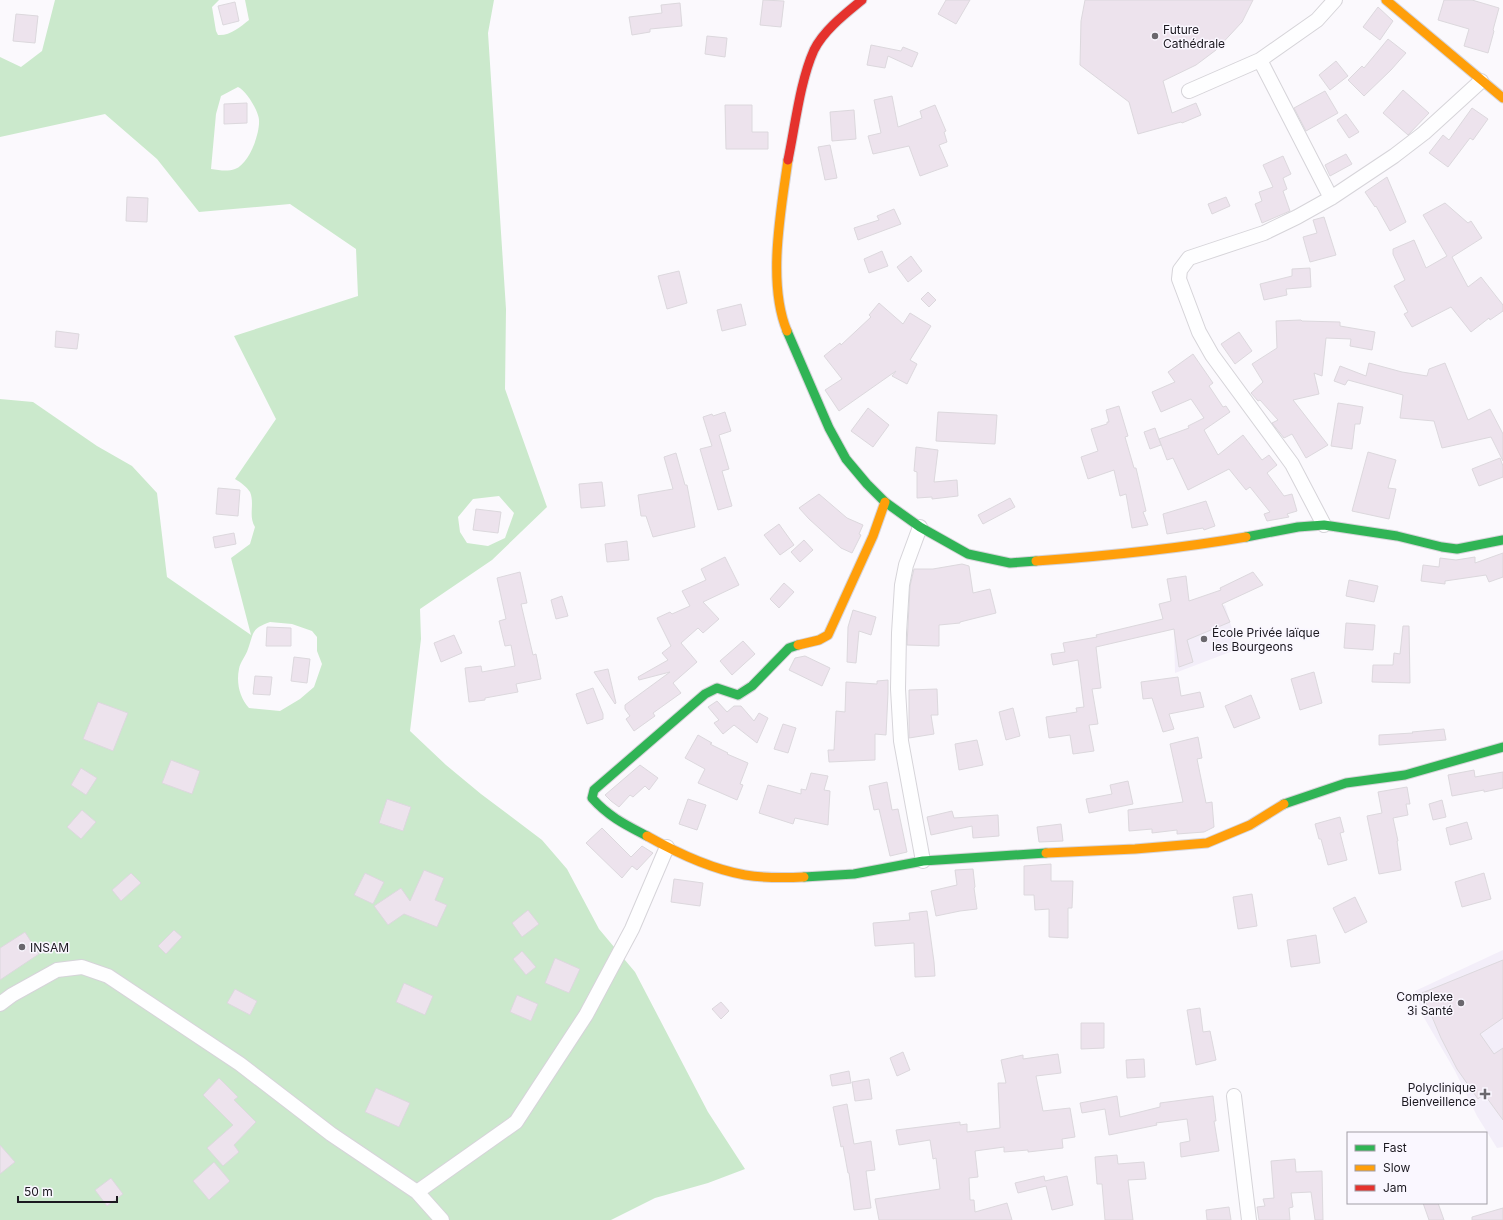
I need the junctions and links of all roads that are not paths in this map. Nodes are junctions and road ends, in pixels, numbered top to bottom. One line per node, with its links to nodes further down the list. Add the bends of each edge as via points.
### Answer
1 (862, 0): 9 (street, via 822,38 814,50 804,79 788,161 776,257 782,319 829,428 846,459)
2 (1335, 0): 4 (street, via 1317,20)
3 (1386, 0): 5 (street)
4 (1260, 60): 6 (street); 8 (street)
5 (1481, 81): 7 (street); 8 (street, via 1424,133)
6 (1189, 91)
7 (1503, 98)
8 (1331, 198): 10 (street, via 1264,233 1189,258 1180,270 1179,279 1203,340 1292,464)
9 (885, 502): 11 (street); 14 (street, via 873,536 828,635 818,642 789,648 752,686 738,695 716,688 705,694 594,790 592,798 603,810)
10 (1324, 525): 11 (street, via 1128,554 1010,563 968,554); 12 (street, via 1397,536 1457,549)
11 (920, 527): 15 (street, via 906,565 902,585 898,689 901,741)
12 (1503, 540)
13 (1503, 747): 15 (street, via 1405,775 1346,783 1282,805 1250,825 1207,844)
14 (667, 847): 15 (street, via 707,864 745,875 764,877 854,874); 18 (street, via 632,929 586,1015 516,1122)
15 (923, 861)
16 (0, 1004): 18 (street, via 57,970 82,967 108,976 240,1064 331,1134)
17 (1234, 1096): 20 (street)
18 (416, 1192): 19 (street)
19 (442, 1220)
20 (1249, 1220)

